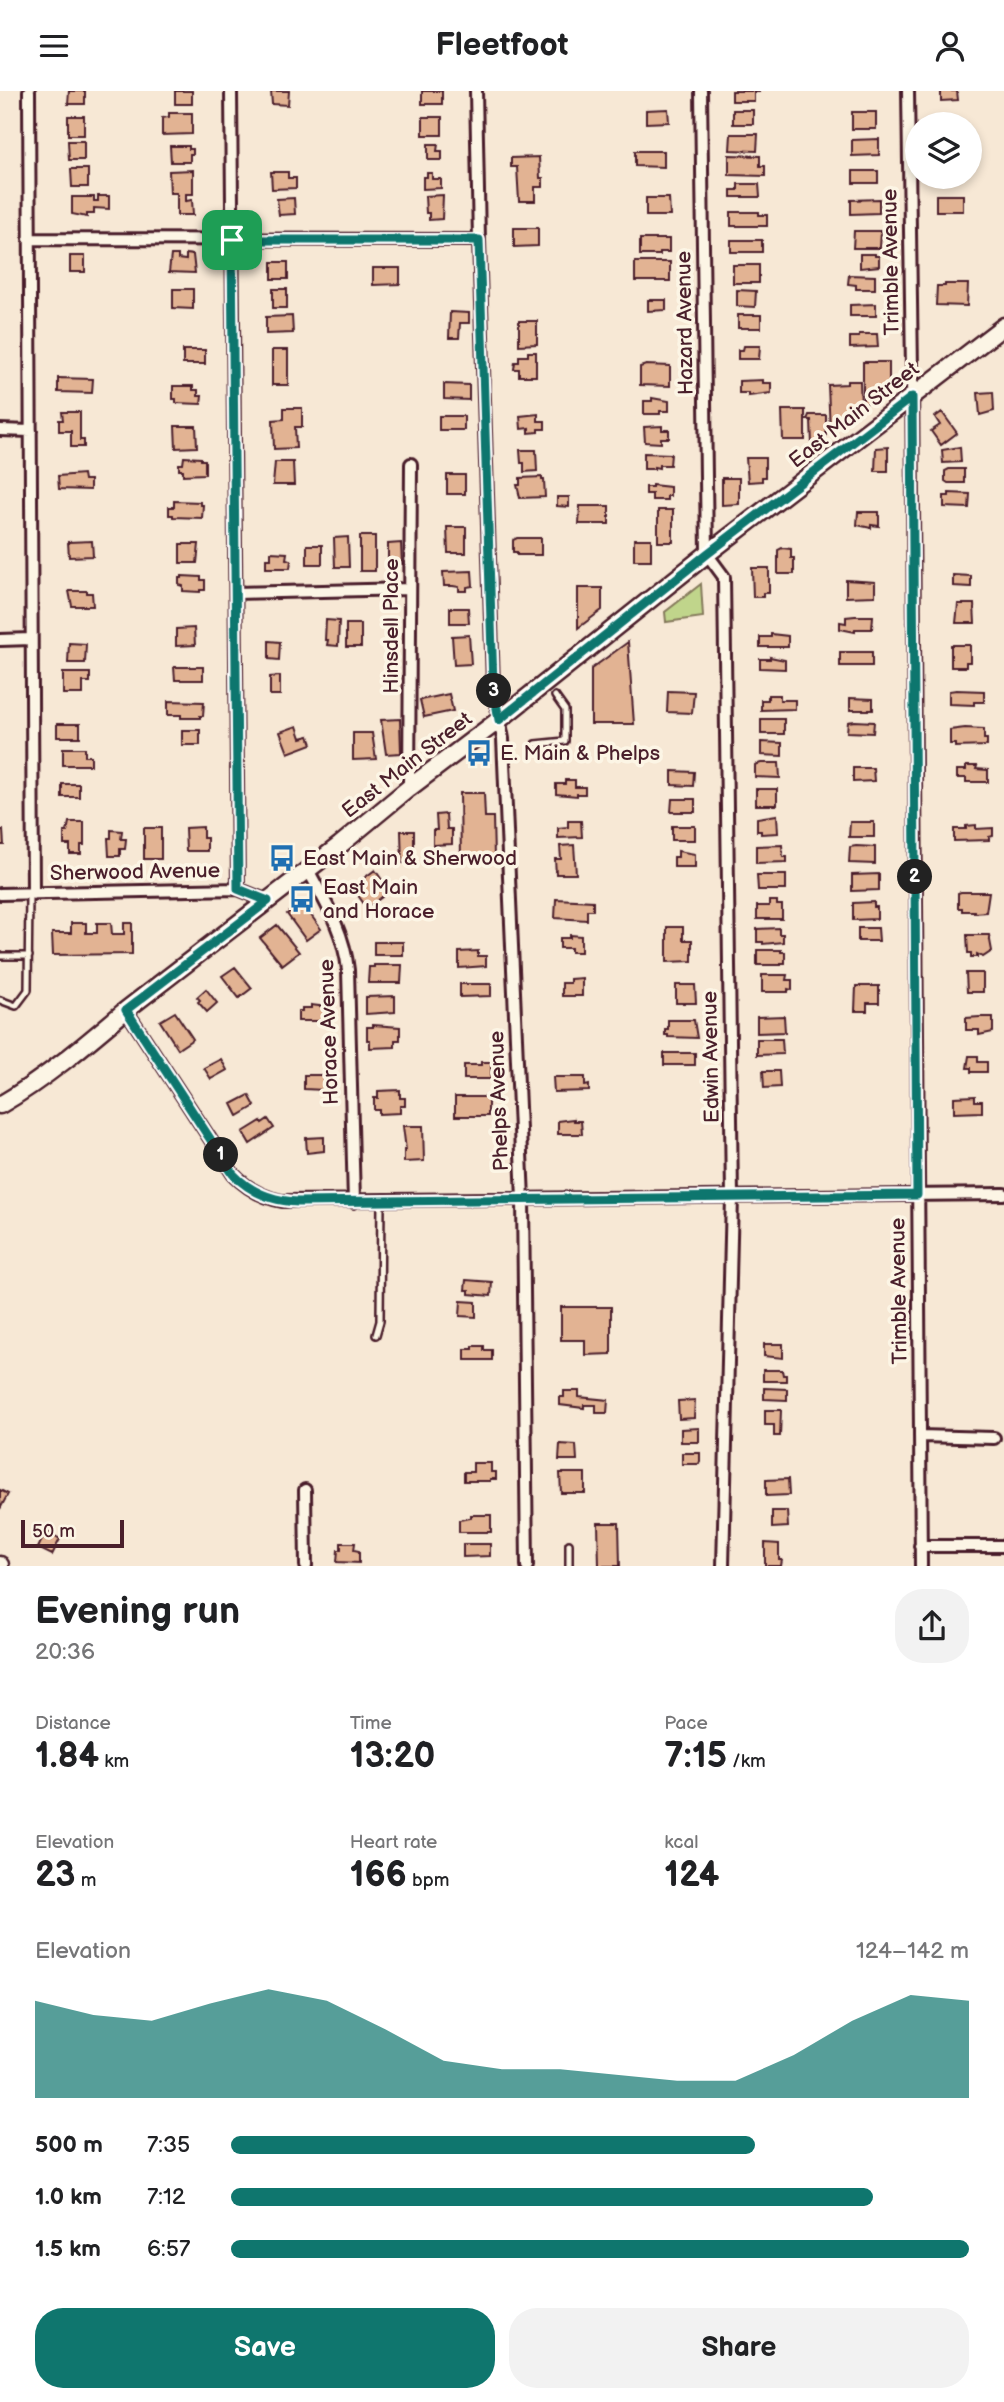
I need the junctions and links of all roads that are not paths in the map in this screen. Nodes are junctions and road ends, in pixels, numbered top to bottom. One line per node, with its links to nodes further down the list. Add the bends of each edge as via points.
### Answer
1 (29, 91): 6 (street)
2 (231, 91): 7 (street)
3 (476, 91): 8 (street, Phelps Avenue)
4 (701, 91): 14 (street, Hazard Avenue)
5 (908, 91): 10 (street, Trimble Avenue)
6 (29, 239): 7 (street); 12 (street)
7 (232, 240): 8 (street); 16 (street)
8 (479, 240): 20 (street, Phelps Avenue, via 493,685)
9 (1004, 325): 10 (street, East Main Street)
10 (912, 397): 14 (street, East Main Street); 34 (street, Trimble Avenue)
11 (0, 430): 12 (street)
12 (31, 431): 17 (street)
13 (411, 464): 15 (street, Hinsdell Place)
14 (707, 554): 20 (street, East Main Street); 35 (street, Edwin Avenue, via 724,577)
15 (410, 589): 16 (street); 22 (street, Hinsdell Place)
16 (236, 593): 24 (street)
17 (31, 639): 18 (street); 26 (street)
18 (0, 640)
19 (555, 696): 21 (lane, via 565,710 565,741)
20 (499, 720): 22 (street, East Main Street); 36 (street, Phelps Avenue)
21 (535, 744)
22 (409, 788): 23 (street, East Main Street)
23 (308, 870): 27 (street, East Main Street); 37 (street, Horace Avenue, via 346,950)
24 (238, 889): 26 (street, Sherwood Avenue); 27 (street, Sherwood Avenue)
25 (0, 894): 26 (street, Sherwood Avenue)
26 (31, 894): 29 (lane)
27 (268, 901): 31 (street, East Main Street)
28 (0, 956): 29 (lane)
29 (29, 956): 30 (lane, via 28,990 16,1006)
30 (0, 1000)
31 (126, 1010): 32 (street, East Main Street); 37 (street, via 243,1184 282,1201)
32 (0, 1105)
33 (1004, 1194): 34 (street)
34 (917, 1195): 35 (street); 40 (street, Trimble Avenue)
35 (732, 1197): 36 (street); 49 (street, Edwin Avenue)
36 (523, 1199): 38 (street); 47 (street, Phelps Avenue)
37 (354, 1202): 38 (street)
38 (381, 1202): 39 (lane)
39 (376, 1335)
40 (920, 1436): 41 (street); 44 (street, Trimble Avenue)
41 (994, 1438)
42 (305, 1490): 46 (street)
43 (569, 1544): 48 (lane)
44 (920, 1546): 45 (street); 50 (street, Trimble Avenue)
45 (1004, 1546)
46 (306, 1566)
47 (527, 1566)
48 (569, 1566)
49 (723, 1566)
50 (920, 1566)

